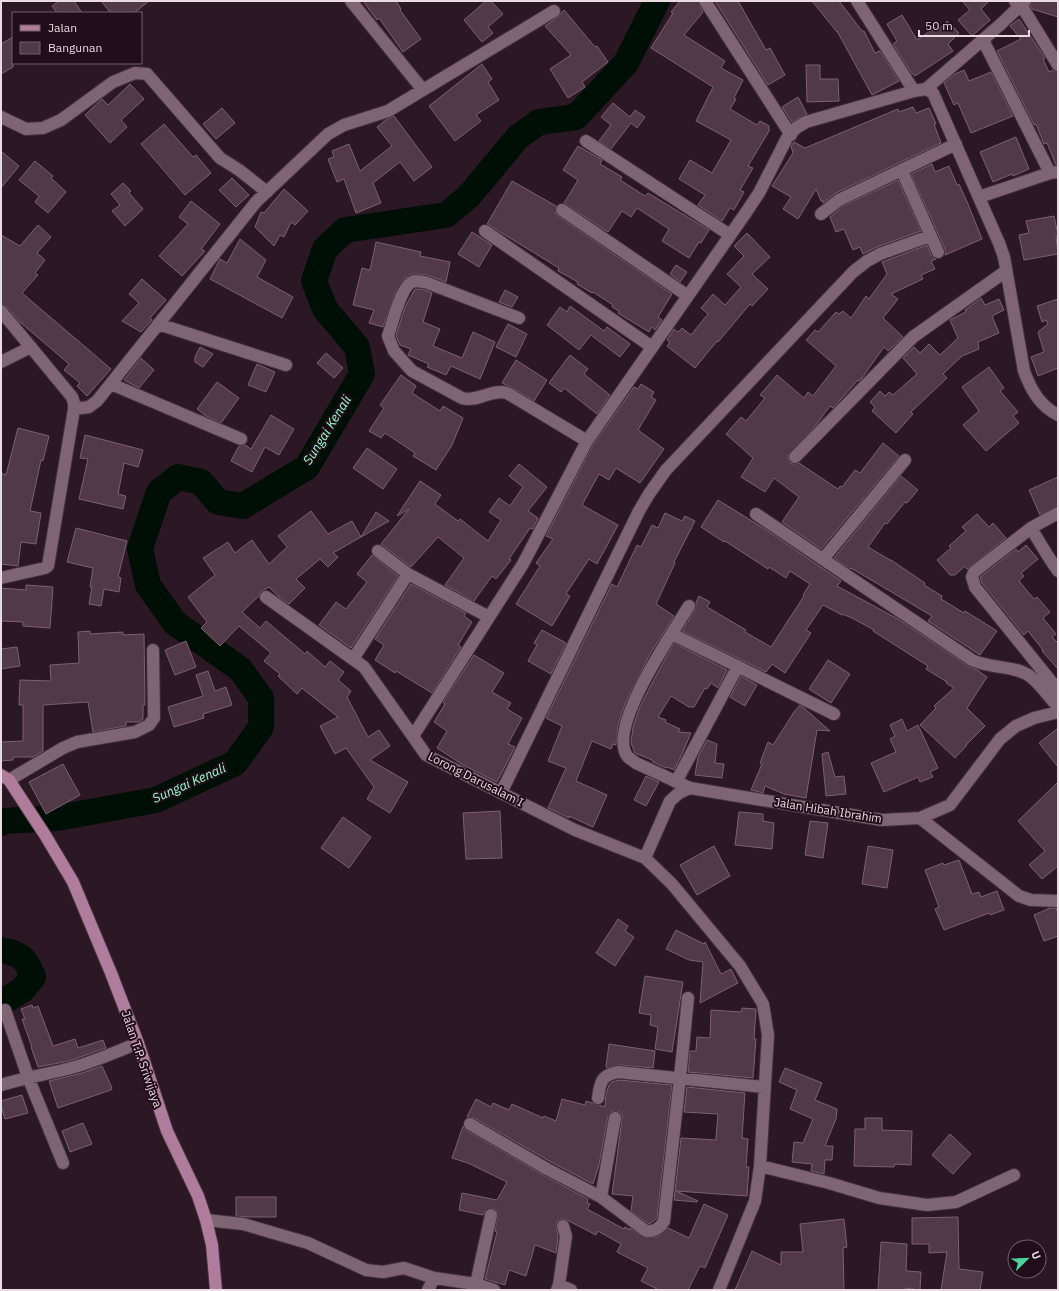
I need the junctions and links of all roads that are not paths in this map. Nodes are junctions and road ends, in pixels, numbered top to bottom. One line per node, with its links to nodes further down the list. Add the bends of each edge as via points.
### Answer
1 (351, 1): 8 (street)
2 (705, 1): 11 (street)
3 (857, 1): 9 (street)
4 (1020, 2): 6 (street); 7 (street)
5 (554, 11): 8 (street)
6 (983, 40): 9 (street); 15 (street)
7 (1058, 65)
8 (423, 90): 16 (street, via 388,111 337,128)
9 (920, 90): 11 (street, via 806,122 796,128); 13 (street, via 933,94)
10 (1, 117): 16 (street, via 26,129 43,128 61,120 113,82 135,74 147,74 220,158)
11 (791, 135): 21 (street, via 787,138 759,193)
12 (586, 141): 21 (street)
13 (956, 144): 14 (street); 17 (street)
14 (902, 171): 19 (street, via 839,200); 22 (street)
15 (1054, 172): 17 (street)
16 (266, 192): 28 (street)
17 (979, 197): 24 (street, via 999,243)
18 (562, 210): 25 (street)
19 (821, 214)
20 (485, 231): 30 (street)
21 (730, 235): 25 (street)
22 (930, 236): 23 (street); 63 (street, via 880,254 852,272 658,480 639,511)
23 (938, 252)
24 (1006, 271): 35 (street, via 1026,376 1041,403); 38 (street, via 913,337)
25 (688, 296): 30 (street)
26 (1, 311): 29 (street)
27 (519, 318): 37 (street, via 425,282 415,281 408,284 403,292 388,336 394,351 412,371 462,398 473,399 502,391)
28 (158, 324): 32 (street); 33 (street)
29 (31, 347): 31 (street); 34 (street, via 72,397)
30 (652, 347): 37 (street)
31 (1, 362)
32 (286, 365)
33 (111, 384): 34 (street, via 93,405); 36 (street)
34 (74, 409): 47 (street, via 48,566)
35 (1058, 415)
36 (241, 439)
37 (587, 441): 50 (street, via 523,564)
38 (795, 457)
39 (905, 460): 44 (street)
40 (1058, 513): 42 (street)
41 (756, 514): 44 (street)
42 (1031, 528): 45 (street); 55 (street, via 974,572 972,577 975,587)
43 (378, 551): 46 (street)
44 (823, 559): 56 (street, via 972,660 1015,670 1031,677)
45 (1058, 571)
46 (408, 574): 50 (street); 53 (street)
47 (1, 578)
48 (266, 597): 53 (street, Lorong Darusalam I)
49 (689, 606): 51 (street, Jalan Hibah Ibrahim)
50 (489, 616): 59 (street)
51 (672, 634): 54 (street); 61 (street, Jalan Hibah Ibrahim, via 633,702 624,735 624,748 628,757)
52 (153, 650): 60 (street, via 154,718 149,725 135,732 77,742)
53 (353, 659): 59 (street, Lorong Darusalam I, via 364,667)
54 (738, 666): 58 (street); 61 (street)
55 (1058, 690)
56 (1058, 707)
57 (1058, 712): 64 (street, Jalan Hibah Ibrahim, via 1016,726 1000,739 950,805)
58 (834, 714)
59 (413, 736): 63 (street, Lorong Darusalam I, via 426,755)
60 (8, 781): 69 (main road, Jalan T.P. Sriwijaya, via 73,882)
61 (676, 782): 62 (street, Jalan Hibah Ibrahim)
62 (690, 788): 64 (street, Jalan Hibah Ibrahim, via 882,820); 65 (street, via 670,801)
63 (501, 793): 65 (street, Lorong Darusalam I, via 575,830)
64 (920, 818): 66 (street, via 1019,896 1031,900)
65 (644, 858): 73 (street, via 672,884 740,966 763,1004 768,1035)
66 (1058, 901)
67 (688, 998): 71 (street)
68 (6, 1010): 70 (street)
69 (138, 1044): 70 (street, via 70,1068); 82 (main road, Jalan T.P. Sriwijaya, via 167,1131 198,1196)
70 (28, 1077): 72 (street); 77 (street)
71 (680, 1078): 73 (street); 74 (street, via 618,1072 604,1077 600,1083); 80 (street, via 664,1221 660,1227 651,1232 646,1231)
72 (1, 1085)
73 (764, 1087): 78 (street)
74 (598, 1098)
75 (615, 1118): 80 (street)
76 (470, 1124): 80 (street)
77 (63, 1163)
78 (760, 1166): 79 (street, via 879,1198 927,1205 956,1202); 91 (street, via 755,1201)
79 (1014, 1175)
80 (601, 1197)
81 (491, 1215): 85 (street)
82 (206, 1220): 84 (street, via 243,1224 308,1243 366,1270 382,1272 404,1268); 87 (main road, Jalan T.P. Sriwijaya, via 212,1245)
83 (563, 1226): 86 (street, via 566,1236)
84 (434, 1278): 85 (street); 88 (street)
85 (476, 1284): 89 (street)
86 (558, 1288): 90 (street)
87 (216, 1290)
88 (428, 1290)
89 (494, 1290)
90 (571, 1290)
91 (719, 1290)

